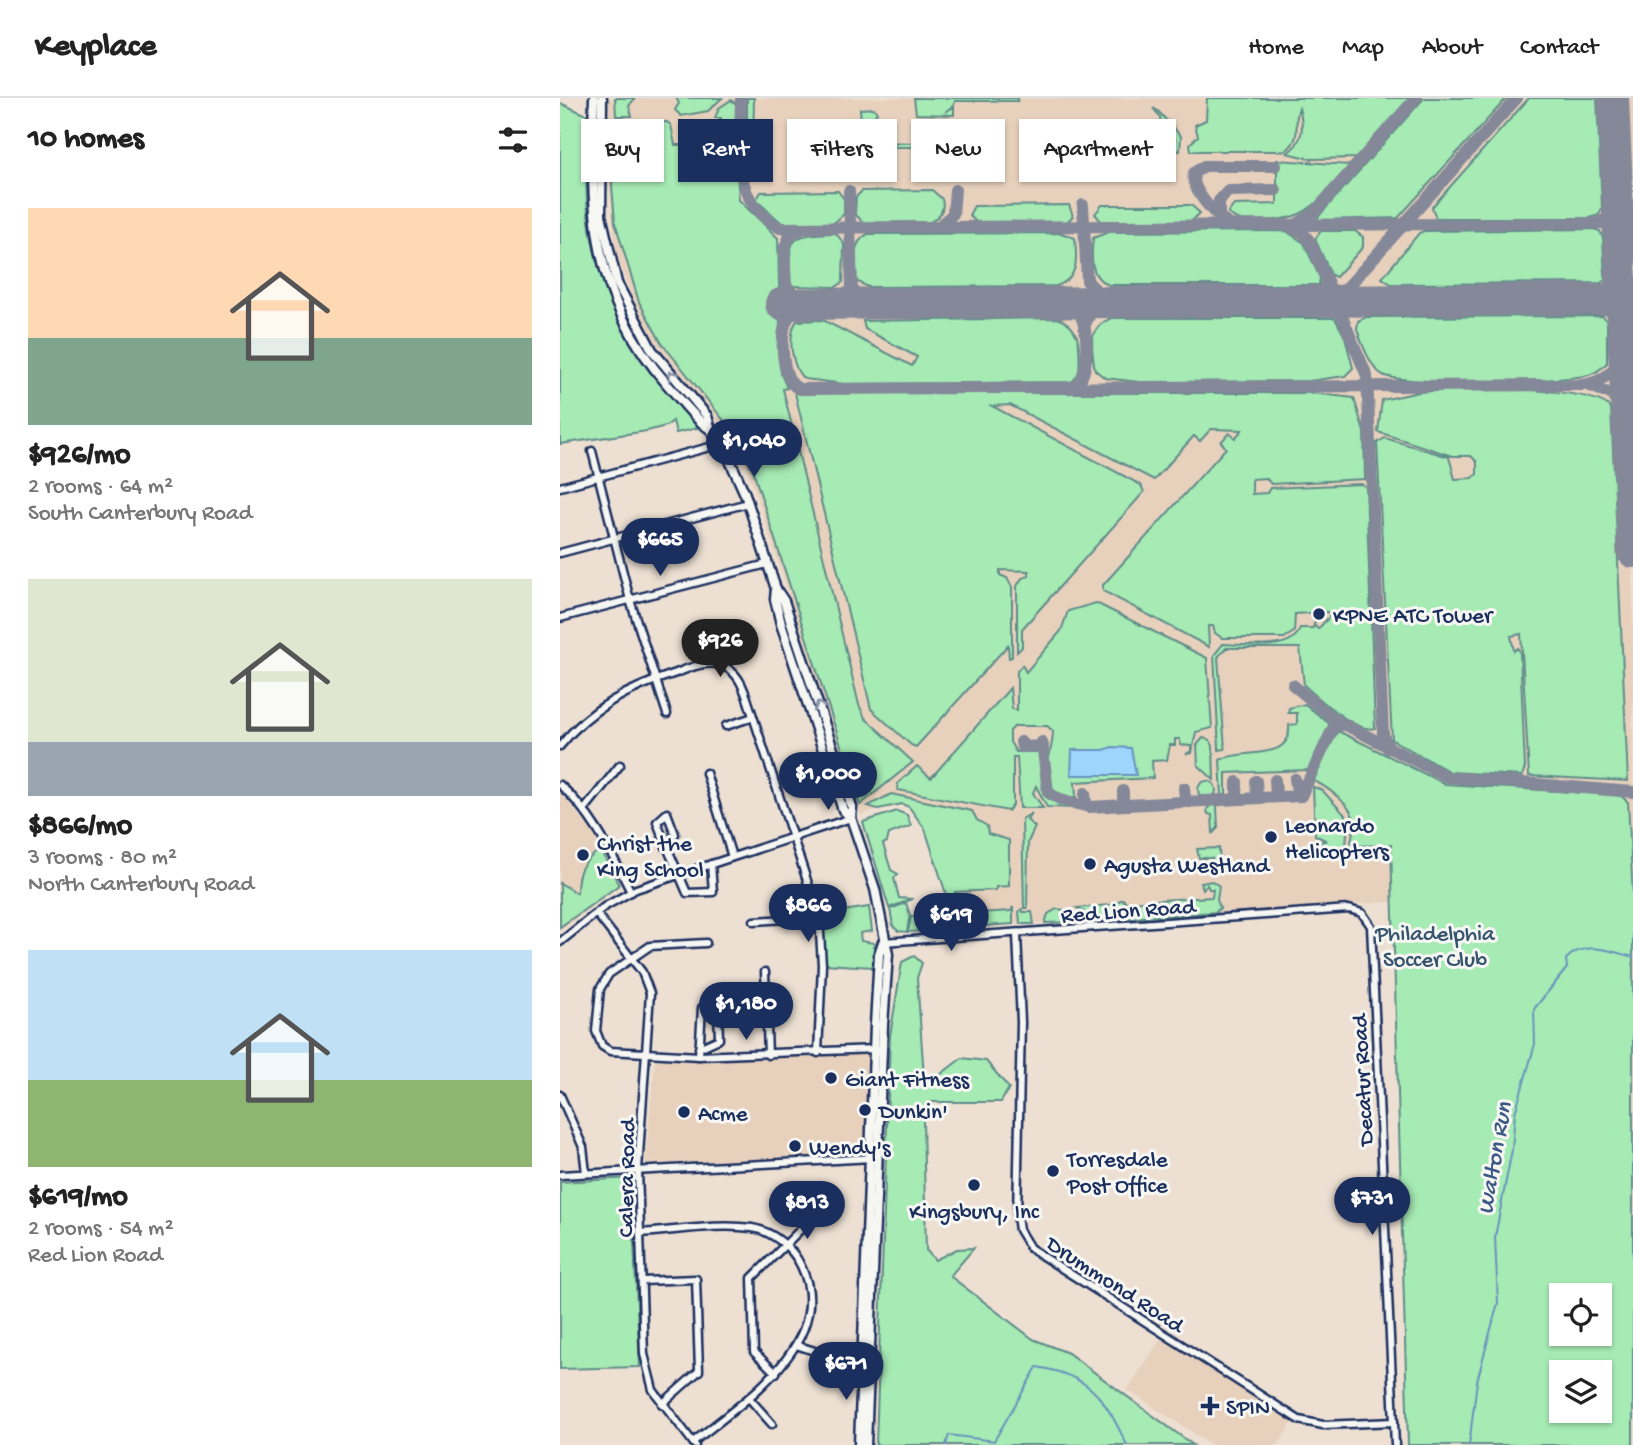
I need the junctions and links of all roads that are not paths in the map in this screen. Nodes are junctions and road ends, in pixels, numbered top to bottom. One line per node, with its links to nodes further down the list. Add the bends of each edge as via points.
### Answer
1 (594, 98): 3 (main road)
2 (602, 98): 3 (main road)
3 (597, 119)
4 (600, 182): 5 (main road, via 601,215 617,284 652,350 707,416)
5 (721, 444): 7 (street); 9 (main road)
6 (592, 451): 7 (street)
7 (598, 477): 8 (street); 10 (street)
8 (560, 487)
9 (748, 503): 10 (street); 12 (main road)
10 (614, 538): 11 (street); 13 (street)
11 (560, 553)
12 (767, 564): 13 (street); 24 (main road, via 784,601 852,807)
13 (630, 600): 14 (street); 15 (street)
14 (560, 618)
15 (654, 680): 16 (street); 17 (street, via 706,663 727,667 743,685); 19 (street, via 607,702)
16 (667, 714)
17 (753, 717): 18 (street); 25 (street)
18 (726, 726)
19 (560, 746)
20 (620, 765): 23 (street)
21 (706, 773): 27 (street)
22 (560, 785): 23 (street)
23 (584, 810): 30 (street)
24 (851, 818): 25 (street); 36 (main road, via 875,889)
25 (793, 836): 27 (street); 32 (street)
26 (666, 847): 26 (street, via 675,834 667,813 657,822); 29 (street)
27 (732, 857): 28 (street)
28 (711, 864): 29 (street); 29 (street, via 713,892 687,893)
29 (678, 875): 30 (street)
30 (631, 892): 31 (street)
31 (596, 913): 37 (street); 39 (street, Calera Road)
32 (819, 917): 33 (street); 44 (street)
33 (754, 921)
34 (1370, 923): 35 (street, Red Lion Road, via 1362,913 1349,909); 62 (street, Decatur Road)
35 (1017, 935): 36 (street, Red Lion Road); 62 (street, Drummond Road, via 1021,1034 1017,1216 1030,1248 1304,1422)
36 (883, 942): 41 (main road, via 888,954)
37 (560, 943)
38 (706, 943): 39 (street, via 650,946)
39 (630, 957): 43 (street, Calera Road, via 650,993); 43 (street, via 601,984 596,1031 598,1040 610,1051)
40 (765, 972): 45 (street)
41 (878, 1050): 44 (street); 49 (main road)
42 (699, 1052): 42 (street, via 719,1039 718,1007 702,1008); 43 (street); 45 (street)
43 (648, 1053): 50 (street, Calera Road)
44 (818, 1053): 45 (street)
45 (768, 1055)
46 (560, 1095): 47 (street)
47 (570, 1116): 48 (street); 51 (street, via 583,1147)
48 (560, 1117)
49 (874, 1158): 50 (street); 58 (main road)
50 (638, 1170): 51 (street); 54 (street, Calera Road)
51 (586, 1173): 52 (street)
52 (560, 1175)
53 (812, 1218): 55 (street)
54 (640, 1233): 55 (street, via 754,1228); 56 (street, Calera Road)
55 (784, 1244): 57 (street, via 800,1263 808,1291 807,1313); 59 (street, via 752,1278 754,1352)
56 (642, 1281): 61 (street, Calera Road, via 645,1365); 61 (street, via 696,1279 699,1371)
57 (796, 1345): 58 (street, via 833,1357); 59 (street)
58 (866, 1360): 65 (main road); 66 (main road)
59 (776, 1373): 60 (street)
60 (749, 1398): 63 (street); 64 (street)
61 (662, 1404): 64 (street, Calera Road)
62 (1394, 1422): 67 (street, Decatur Road)
63 (772, 1424)
64 (694, 1444)
65 (859, 1445)
66 (866, 1445)
67 (1395, 1445)

